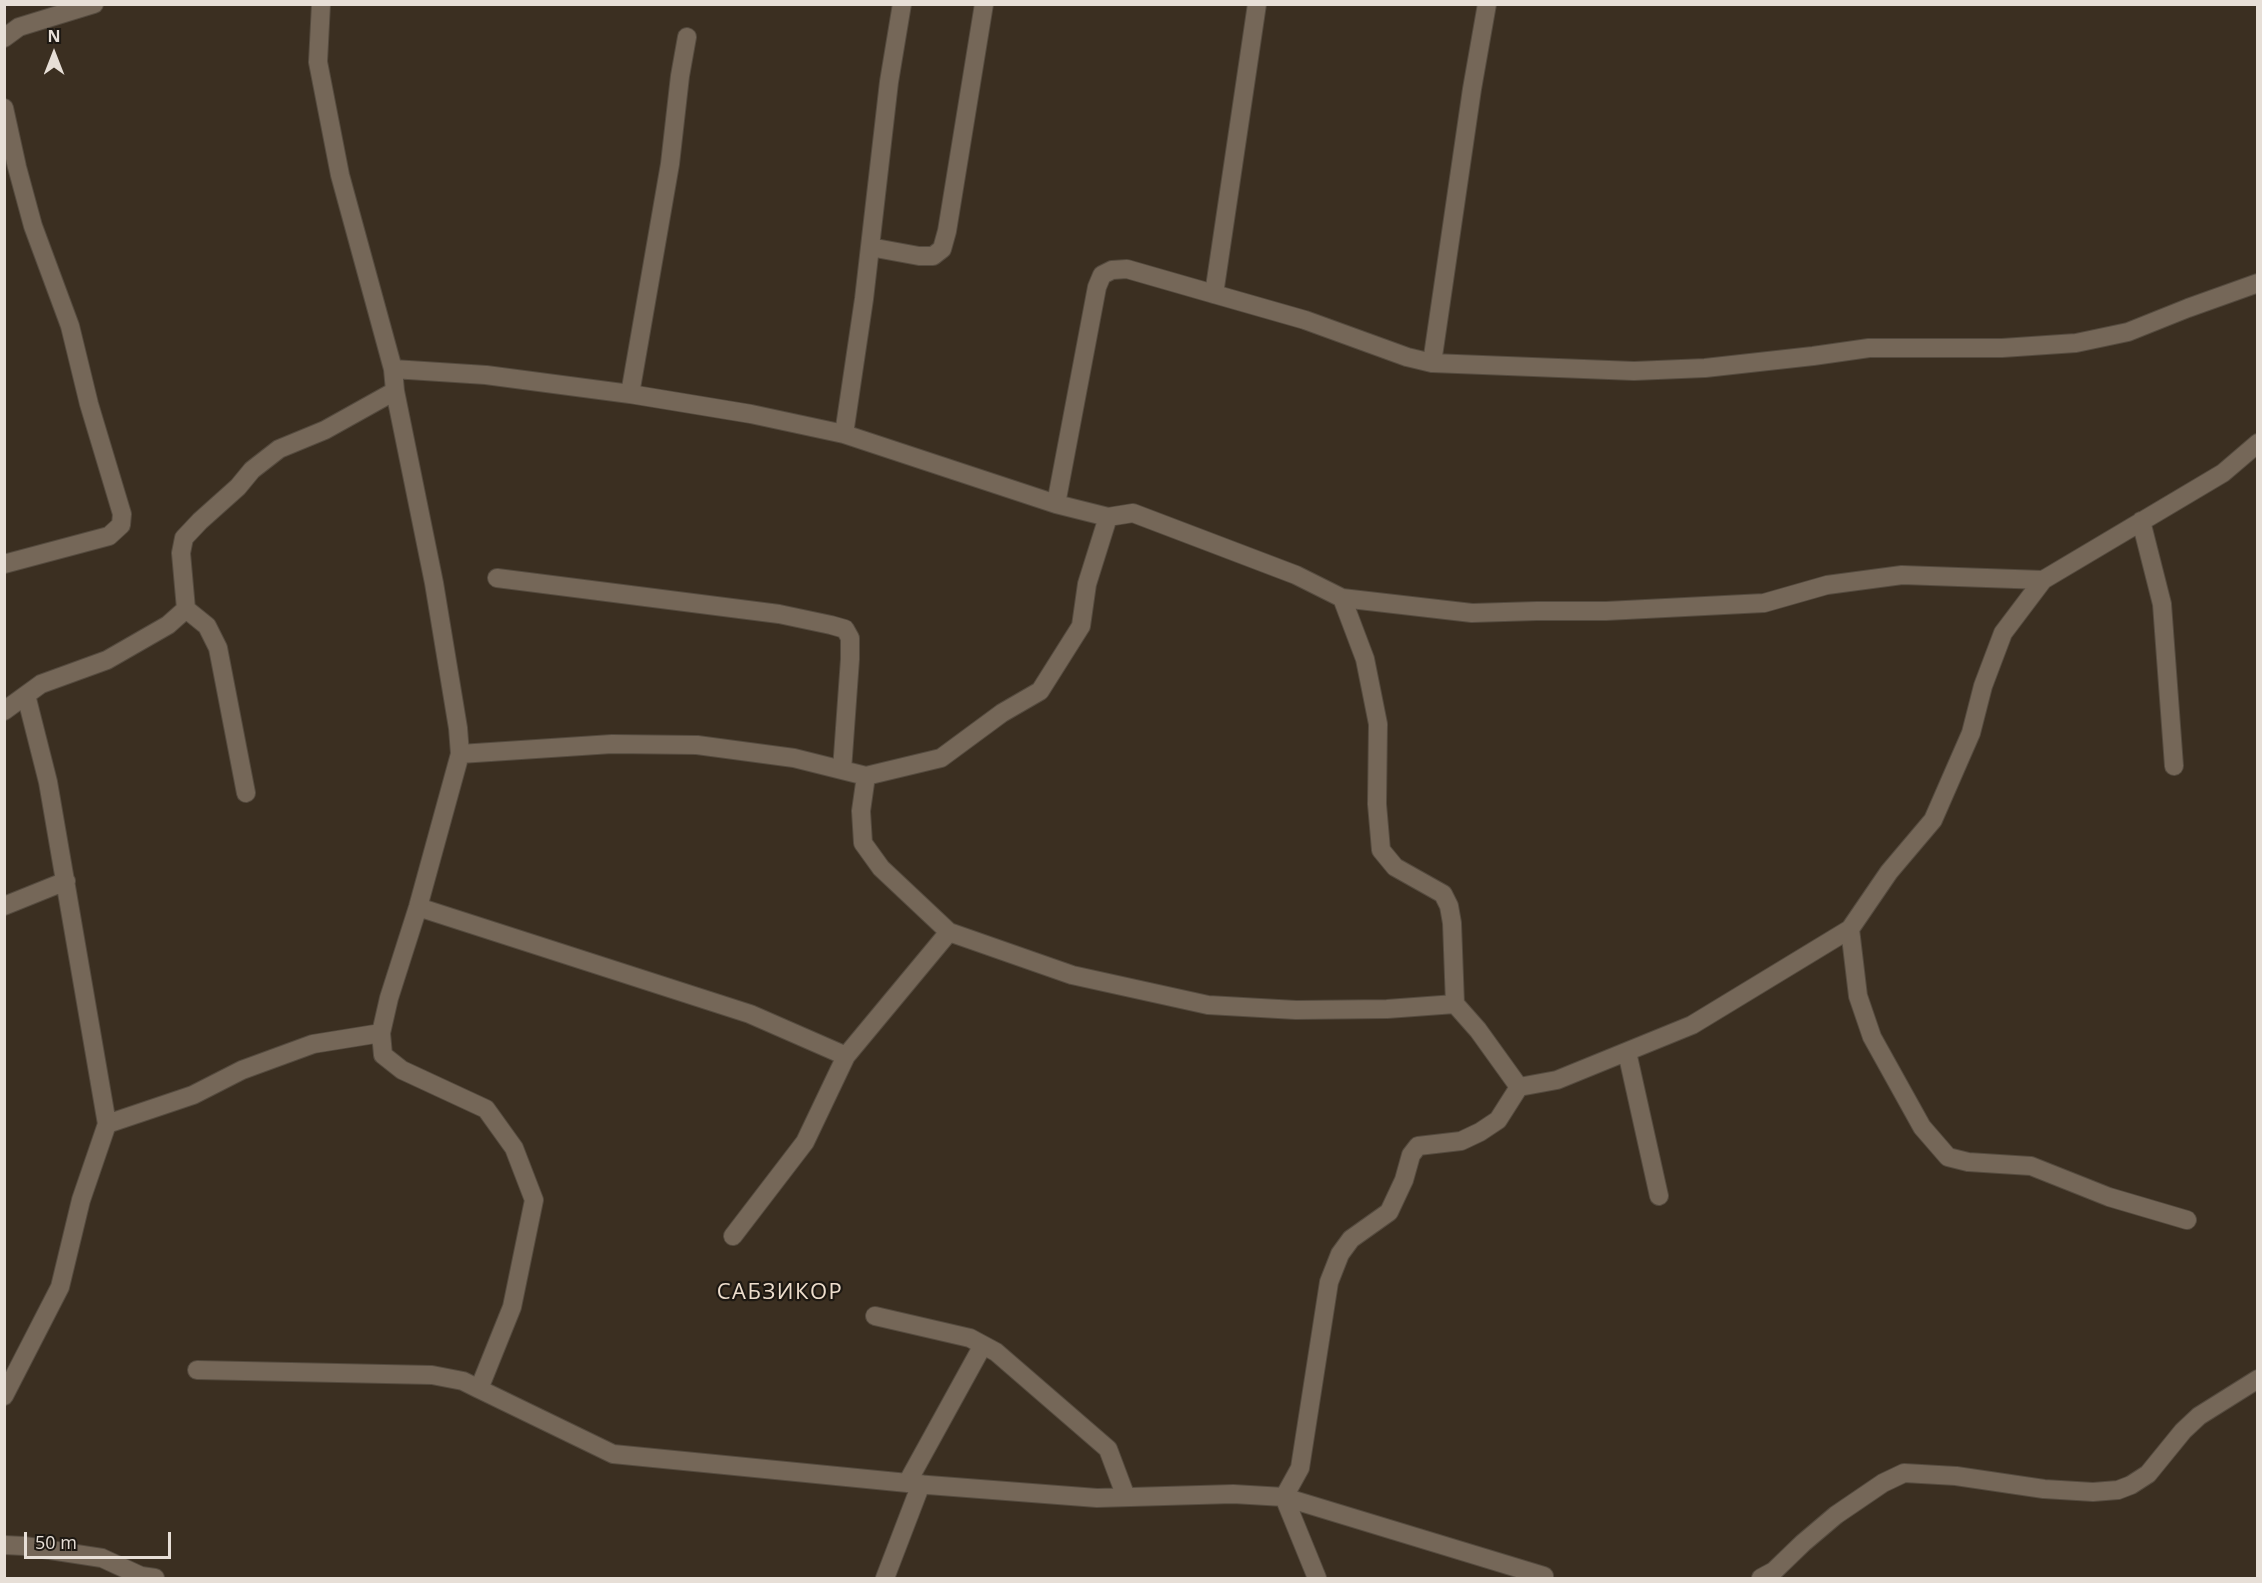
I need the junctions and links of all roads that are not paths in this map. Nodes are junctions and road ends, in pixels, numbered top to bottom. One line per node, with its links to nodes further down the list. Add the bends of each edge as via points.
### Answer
1 (94, 4): 8 (street, via 19,27)
2 (321, 4): 14 (street, via 318,62 340,175)
3 (902, 4): 10 (street)
4 (984, 4): 10 (street, via 942,249 933,256 919,256)
5 (1257, 4): 12 (street)
6 (1487, 4): 13 (street)
7 (687, 37): 16 (street, via 670,164)
8 (4, 38)
9 (4, 108): 22 (street, via 33,226 70,326 122,514 121,525 109,536)
10 (870, 247): 17 (street)
11 (2258, 284): 13 (street, via 2128,332 2076,343 2002,348 1869,348 1705,368 1634,371)
12 (1214, 294): 13 (street); 19 (street, via 1127,269 1102,275)
13 (1432, 363)
14 (393, 369): 15 (street); 16 (street, via 486,375)
15 (395, 391): 26 (street, via 325,430 279,449 200,521 184,538 181,553); 29 (street, via 434,583)
16 (630, 393): 17 (street)
17 (844, 434): 19 (street)
18 (2258, 443): 21 (street, via 2223,473)
19 (1056, 504): 20 (street)
20 (1108, 517): 25 (street, via 1133,513 1296,575); 32 (street, via 1087,584 1081,627 1040,691 1002,713 941,758)
21 (2141, 521): 24 (street); 30 (street, via 2162,604)
22 (4, 564)
23 (497, 578): 31 (street, via 779,614 845,629 849,659)
24 (2043, 579): 25 (street, via 1902,575 1827,585 1764,603 1606,612 1472,613); 37 (street, via 2003,633 1971,733 1933,820 1889,872)
25 (1342, 598): 39 (street, via 1365,659 1378,724 1381,850 1395,867 1443,894 1446,900 1452,923)
26 (186, 609): 27 (street, via 168,625 107,660 41,684); 33 (street, via 207,626 218,648)
27 (26, 695): 28 (street); 34 (street, via 48,782)
28 (4, 711)
29 (460, 754): 31 (street, via 612,744 696,745 794,758); 36 (street)
30 (2174, 766)
31 (842, 770): 32 (street)
32 (866, 776): 38 (street, via 861,812 863,843 880,868)
33 (246, 793)
34 (66, 881): 35 (street); 44 (street)
35 (4, 906)
36 (418, 907): 40 (street); 42 (street, via 750,1014)
37 (1850, 929): 41 (street, via 1692,1024); 46 (street, via 1858,996 1872,1037 1922,1127 1948,1157 2031,1166 2109,1197)
38 (949, 932): 39 (street, via 1072,975 1208,1005 1296,1010); 42 (street)
39 (1455, 1004): 43 (street)
40 (381, 1033): 44 (street, via 313,1044 242,1070 193,1095); 52 (street, via 382,1055 402,1070 486,1109 514,1148 534,1200 513,1307)
41 (1627, 1052): 43 (street, via 1557,1080); 45 (street)
42 (846, 1056): 47 (street, via 805,1142)
43 (1519, 1087): 56 (street, via 1498,1120 1480,1132 1461,1141 1418,1146 1389,1212 1351,1239 1340,1254 1329,1282 1300,1468)
44 (107, 1124): 53 (street, via 81,1200 60,1287)
45 (1659, 1196)
46 (2187, 1220)
47 (733, 1236)
48 (875, 1316): 49 (street, via 970,1338)
49 (983, 1345): 54 (street); 55 (street, via 1108,1449)
50 (197, 1370): 52 (street, via 432,1375)
51 (2258, 1379): 62 (street, via 2199,1416 2148,1474 2118,1491 2044,1489 1904,1473 1836,1515 1774,1571)
52 (479, 1389): 54 (street, via 613,1454)
53 (4, 1396)
54 (914, 1484): 55 (street); 60 (street)
55 (1126, 1497): 56 (street)
56 (1284, 1497): 58 (street); 61 (street)
57 (4, 1545): 59 (street, via 102,1558 141,1576)
58 (1544, 1576)
59 (155, 1578)
60 (885, 1578)
61 (1317, 1578)
62 (1761, 1578)

